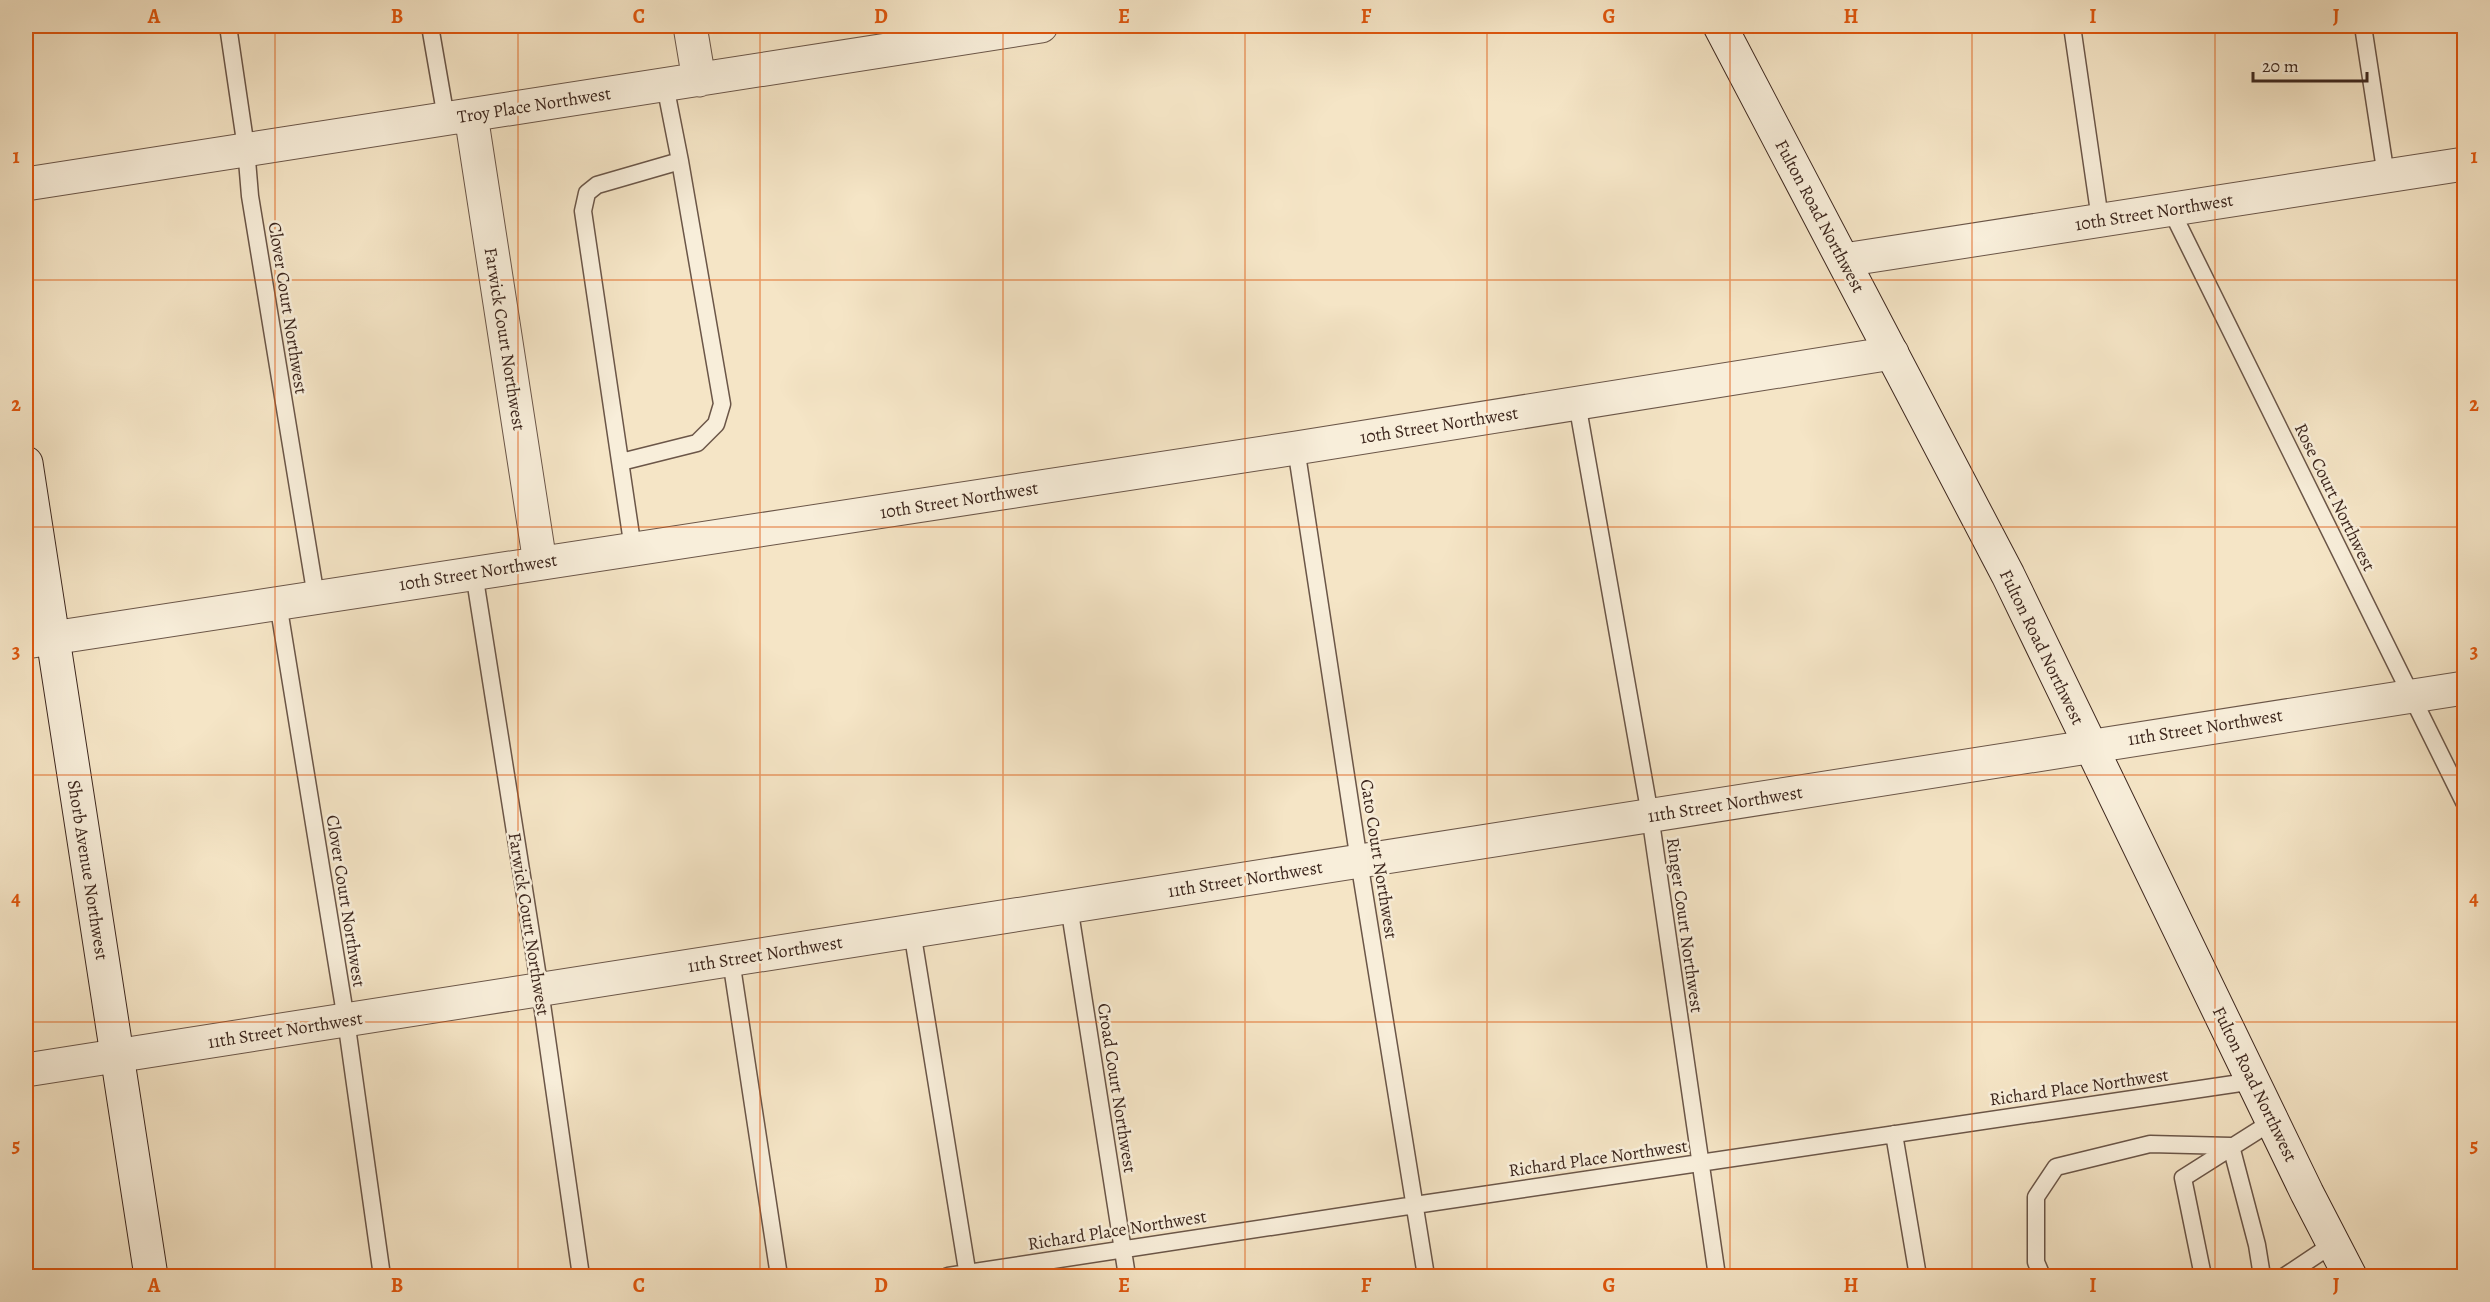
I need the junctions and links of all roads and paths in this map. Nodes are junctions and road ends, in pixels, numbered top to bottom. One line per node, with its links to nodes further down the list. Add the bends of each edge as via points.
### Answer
1 (228, 26): 12 (lane, Clover Court Northwest)
2 (430, 26): 11 (lane, Farwick Court Northwest)
3 (690, 26): 9 (street)
4 (1041, 26): 8 (street, Troy Place Northwest)
5 (1720, 26): 19 (street, Fulton Road Northwest)
6 (2072, 26): 18 (lane)
7 (2363, 26): 15 (lane)
8 (954, 32): 9 (street, Troy Place Northwest)
9 (699, 80): 10 (street, Troy Place Northwest)
10 (665, 85): 11 (street, Troy Place Northwest); 13 (lane)
11 (458, 116): 12 (street, Troy Place Northwest); 26 (street, Farwick Court Northwest)
12 (246, 148): 16 (street, Troy Place Northwest); 28 (lane, Clover Court Northwest, via 250,196)
13 (680, 161): 23 (lane, via 597,185 587,193 583,211); 23 (lane, via 722,404 716,424 698,443)
14 (2464, 164): 15 (street, 10th Street Northwest)
15 (2386, 176): 17 (street, 10th Street Northwest)
16 (26, 184)
17 (2171, 210): 18 (street, 10th Street Northwest); 32 (lane, Rose Court Northwest)
18 (2100, 219): 19 (street, 10th Street Northwest)
19 (1844, 260): 20 (street, Fulton Road Northwest)
20 (1892, 353): 21 (street, 10th Street Northwest); 33 (street, Fulton Road Northwest, via 2008,575)
21 (1577, 403): 22 (street, 10th Street Northwest); 35 (lane, Ringer Court Northwest)
22 (1296, 448): 25 (street, 10th Street Northwest); 36 (lane, Cato Court Northwest)
23 (621, 462): 25 (lane)
24 (26, 464): 30 (street, Shorb Avenue Northwest)
25 (633, 549): 26 (street, 10th Street Northwest)
26 (540, 563): 27 (street, 10th Street Northwest)
27 (474, 573): 28 (street, 10th Street Northwest); 40 (lane, Farwick Court Northwest)
28 (316, 597): 29 (street, 10th Street Northwest)
29 (278, 603): 30 (street, 10th Street Northwest); 41 (lane, Clover Court Northwest)
30 (39, 640): 42 (street, Shorb Avenue Northwest)
31 (2464, 688): 32 (street, 11th Street Northwest)
32 (2412, 696): 33 (street, 11th Street Northwest); 34 (lane, Rose Court Northwest)
33 (2090, 745): 35 (street, 11th Street Northwest); 44 (street, Fulton Road Northwest)
34 (2464, 802)
35 (1650, 815): 36 (street, 11th Street Northwest); 48 (lane, Ringer Court Northwest)
36 (1359, 861): 37 (street, 11th Street Northwest); 49 (lane, Cato Court Northwest)
37 (1069, 906): 38 (street, 11th Street Northwest); 51 (lane, Croad Court Northwest)
38 (912, 931): 39 (street, 11th Street Northwest); 52 (lane)
39 (731, 960): 40 (street, 11th Street Northwest); 56 (lane)
40 (540, 990): 41 (street, 11th Street Northwest); 55 (lane, Farwick Court Northwest)
41 (346, 1020): 42 (street, 11th Street Northwest); 54 (lane, Clover Court Northwest)
42 (116, 1056): 43 (street, 11th Street Northwest); 53 (street, Shorb Avenue Northwest)
43 (26, 1070)
44 (2254, 1081): 45 (street, Fulton Road Northwest); 46 (lane, Richard Place Northwest)
45 (2272, 1121): 47 (lane); 50 (street, Fulton Road Northwest)
46 (1894, 1134): 48 (lane, Richard Place Northwest); 61 (lane)
47 (2231, 1146): 62 (lane, via 2150,1144 2056,1167 2036,1197 2036,1262); 63 (lane, via 2183,1178); 64 (lane)
48 (1699, 1164): 49 (lane, Richard Place Northwest); 60 (lane, Ringer Court Northwest)
49 (1415, 1204): 51 (lane, Richard Place Northwest); 59 (lane, Cato Court Northwest)
50 (2333, 1244): 65 (lane); 66 (street, Fulton Road Northwest)
51 (1122, 1249): 52 (lane, Richard Place Northwest); 58 (lane, Croad Court Northwest)
52 (968, 1275): 57 (lane, Richard Place Northwest)
53 (151, 1276)
54 (382, 1276)
55 (581, 1276)
56 (779, 1276)
57 (948, 1276)
58 (1127, 1276)
59 (1426, 1276)
60 (1717, 1276)
61 (1918, 1276)
62 (2042, 1276)
63 (2203, 1276)
64 (2262, 1276)
65 (2285, 1276)
66 (2350, 1276)

